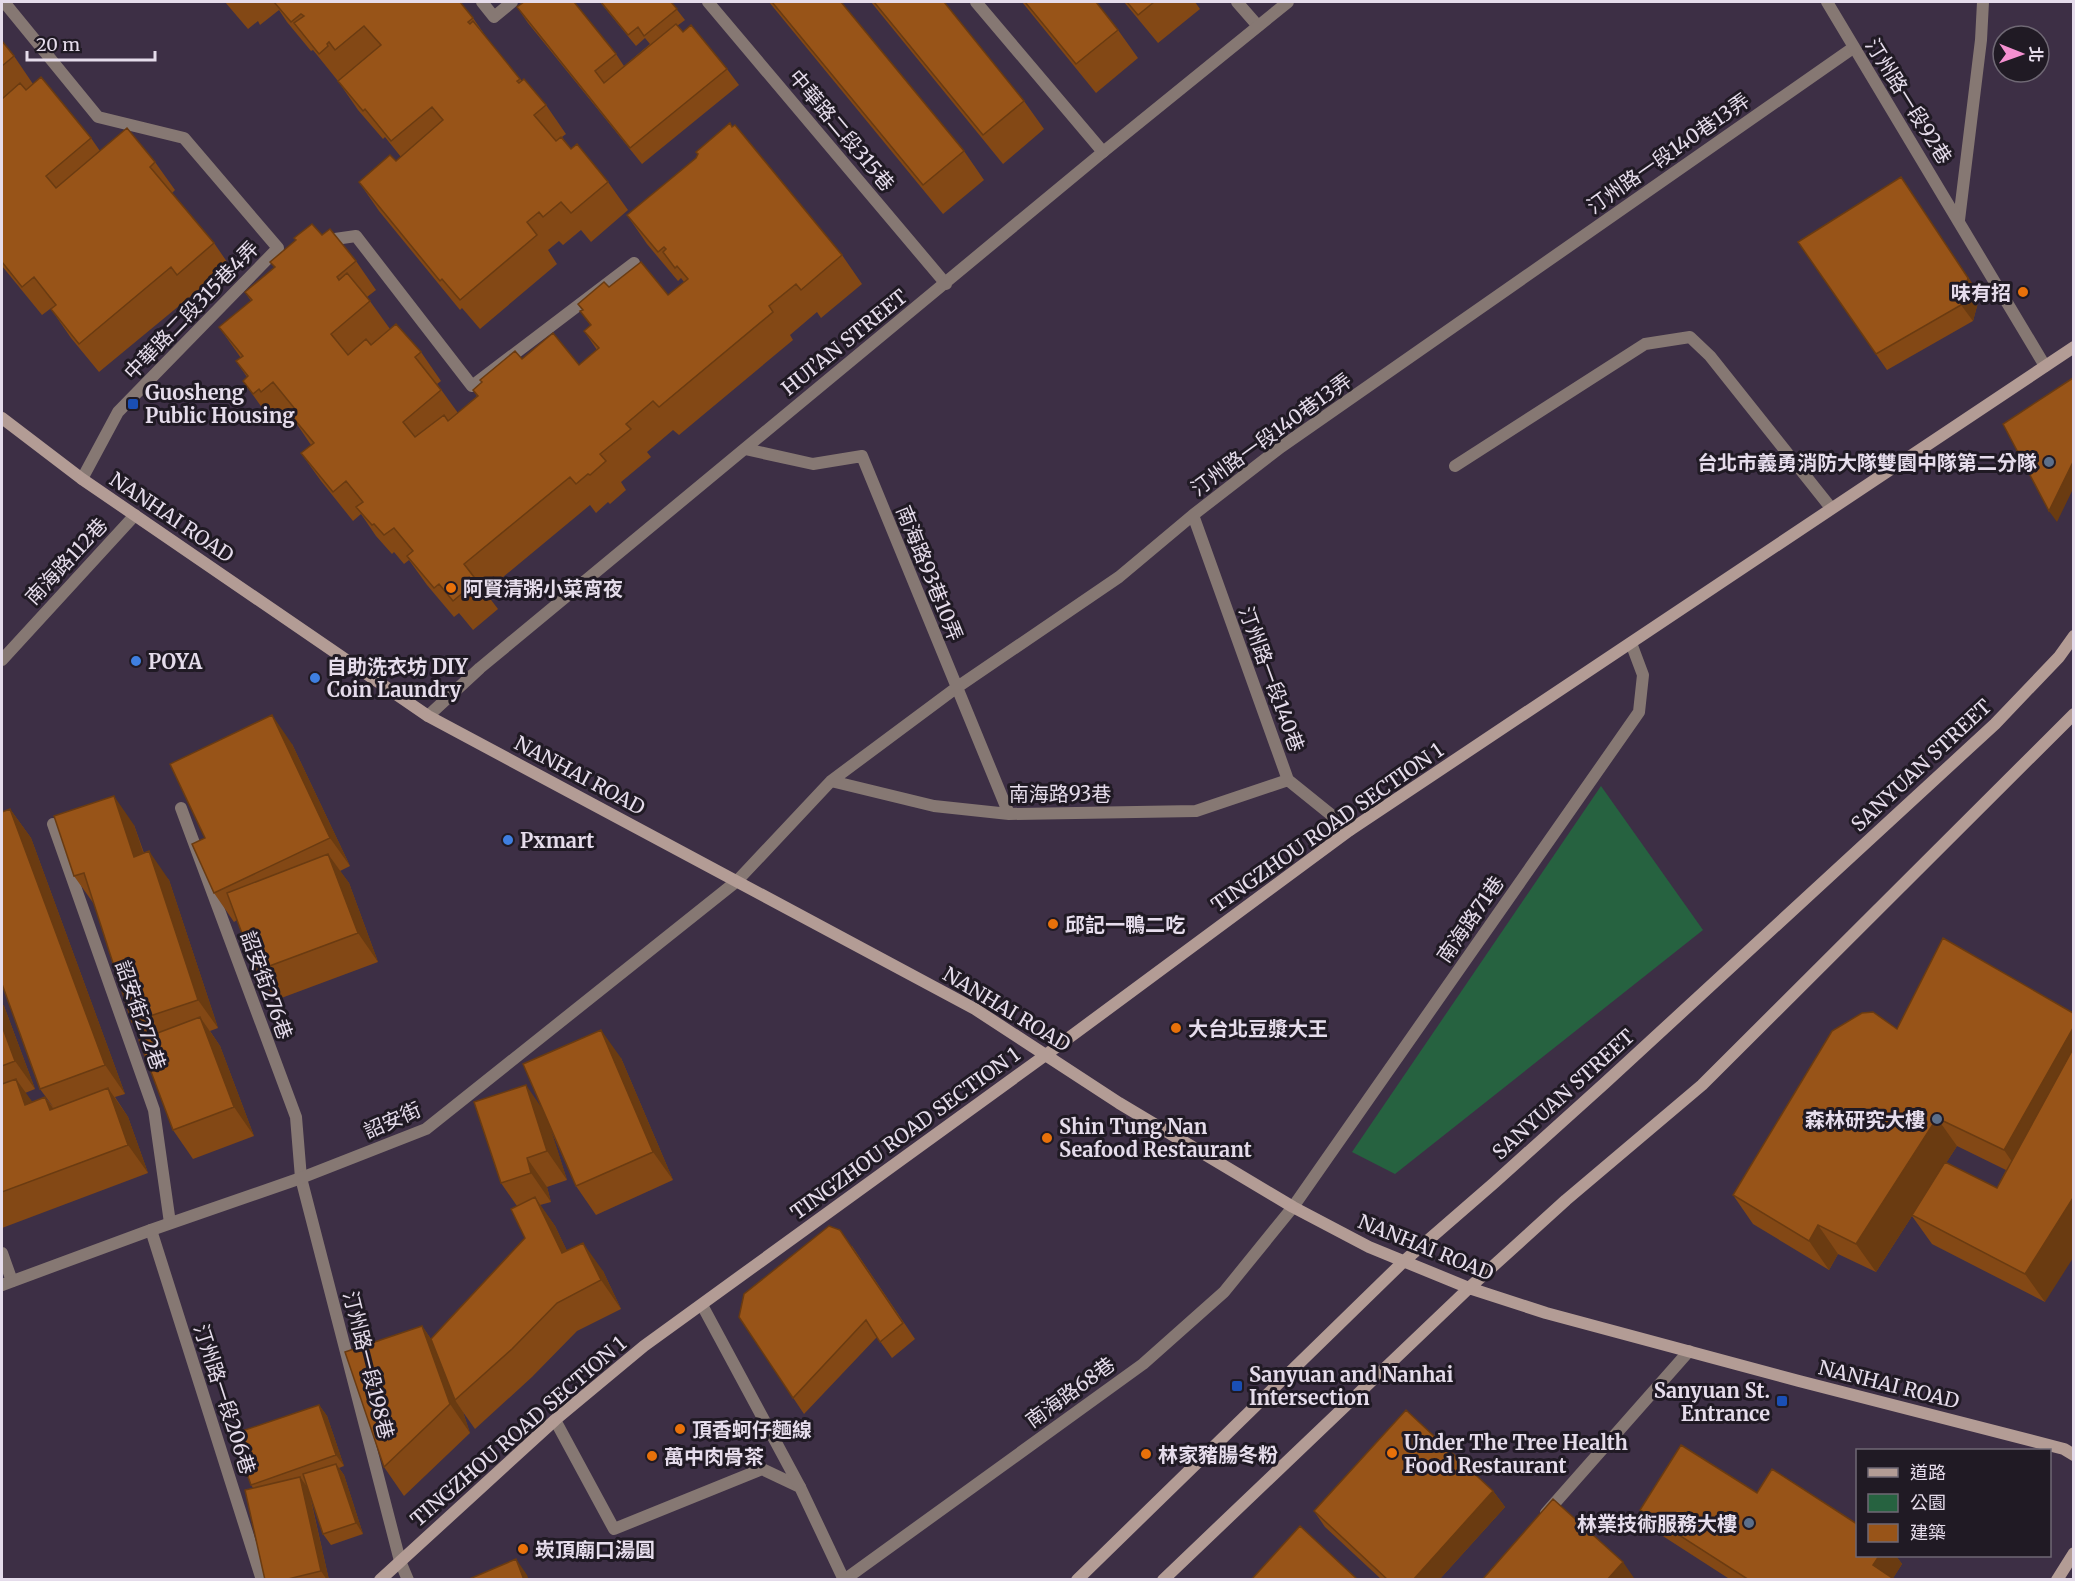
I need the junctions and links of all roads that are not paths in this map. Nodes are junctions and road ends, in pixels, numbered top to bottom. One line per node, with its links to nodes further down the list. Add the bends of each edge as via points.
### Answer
1 (4, 2): 22 (street, 中華路二段315巷4弄, via 98,117 184,138 284,247 118,412)
2 (482, 2): 3 (street, via 494,17)
3 (512, 2)
4 (708, 2): 16 (street, 中華路二段315巷)
5 (976, 2): 12 (street)
6 (1237, 2): 10 (street)
7 (1288, 2): 10 (street, HUI’AN STREET)
8 (1827, 2): 11 (street, 汀州路一段92巷)
9 (1983, 2): 13 (street, 汀州路一段92巷)
10 (1258, 26): 12 (street, HUI’AN STREET)
11 (1853, 48): 13 (street, 汀州路一段92巷); 25 (street, 汀州路一段140巷13弄, via 1281,447)
12 (1103, 152): 16 (street, HUI’AN STREET)
13 (1959, 220): 18 (street, 汀州路一段92巷)
14 (311, 243): 15 (street, via 356,236 472,386)
15 (634, 263)
16 (946, 284): 20 (street, HUI’AN STREET)
17 (2073, 347): 18 (street, TINGZHOU ROAD SECTION 1)
18 (2045, 366): 23 (street, TINGZHOU ROAD SECTION 1)
19 (2, 418): 22 (street, NANHAI ROAD)
20 (745, 449): 29 (street, 南海路93巷10弄, via 813,464 862,456); 31 (street, HUI’AN STREET, via 480,668)
21 (1455, 466): 23 (street, via 1645,344 1690,336)
22 (82, 479): 24 (street, NANHAI ROAD)
23 (1831, 508): 27 (street, TINGZHOU ROAD SECTION 1)
24 (135, 515): 28 (street, 南海路112巷); 31 (street, NANHAI ROAD)
25 (1192, 515): 29 (street, 汀州路一段140巷13弄, via 1119,577); 32 (street, 汀州路一段140巷)
26 (2073, 636): 45 (street, SANYUAN STREET, via 2059,657 1995,724)
27 (1631, 643): 37 (street, TINGZHOU ROAD SECTION 1); 41 (street, 南海路71巷, via 1643,675 1639,712)
28 (2, 660)
29 (956, 688): 33 (street, 汀州路一段140巷13弄); 35 (street, 南海路93巷10弄)
30 (2073, 714): 47 (street, via 1702,1085)
31 (428, 716): 38 (street, NANHAI ROAD)
32 (1288, 780): 35 (street, 南海路93巷, via 1196,811); 37 (street, 汀州路一段140巷)
33 (831, 781): 35 (street, 南海路93巷, via 934,806); 38 (street, 汀州路一段140巷13弄)
34 (181, 808): 40 (street, 詔安街276巷, via 296,1117)
35 (1008, 814)
36 (53, 824): 42 (street, 詔安街272巷, via 154,1110)
37 (1350, 830): 39 (street, TINGZHOU ROAD SECTION 1)
38 (737, 881): 39 (street, NANHAI ROAD, via 975,1009); 40 (street, 詔安街, via 426,1129)
39 (1047, 1054): 41 (street, NANHAI ROAD, via 1119,1103); 48 (street, TINGZHOU ROAD SECTION 1)
40 (301, 1178): 42 (street, 詔安街); 55 (street, 汀州路一段198巷)
41 (1293, 1207): 45 (street, NANHAI ROAD); 59 (street, 南海路68巷, via 1224,1292 1143,1364)
42 (170, 1223): 43 (street, 詔安街)
43 (151, 1230): 46 (street, 詔安街); 56 (street, 汀州路一段206巷)
44 (2, 1253): 46 (street)
45 (1403, 1262): 47 (street, NANHAI ROAD); 60 (street, SANYUAN STREET)
46 (7, 1283)
47 (1469, 1288): 49 (street, NANHAI ROAD); 61 (street)
48 (702, 1305): 50 (street, TINGZHOU ROAD SECTION 1, via 644,1346); 52 (street)
49 (1689, 1352): 51 (street, NANHAI ROAD, via 2064,1449); 53 (street)
50 (555, 1420): 52 (street, via 614,1529 762,1469); 55 (street, TINGZHOU ROAD SECTION 1)
51 (2073, 1455)
52 (800, 1487): 59 (street)
53 (1541, 1519)
54 (2073, 1553): 62 (street)
55 (400, 1562): 57 (street, TINGZHOU ROAD SECTION 1); 58 (street, 汀州路一段198巷)
56 (262, 1580)
57 (380, 1580)
58 (408, 1580)
59 (844, 1580)
60 (1077, 1580)
61 (1163, 1580)
62 (2058, 1580)

